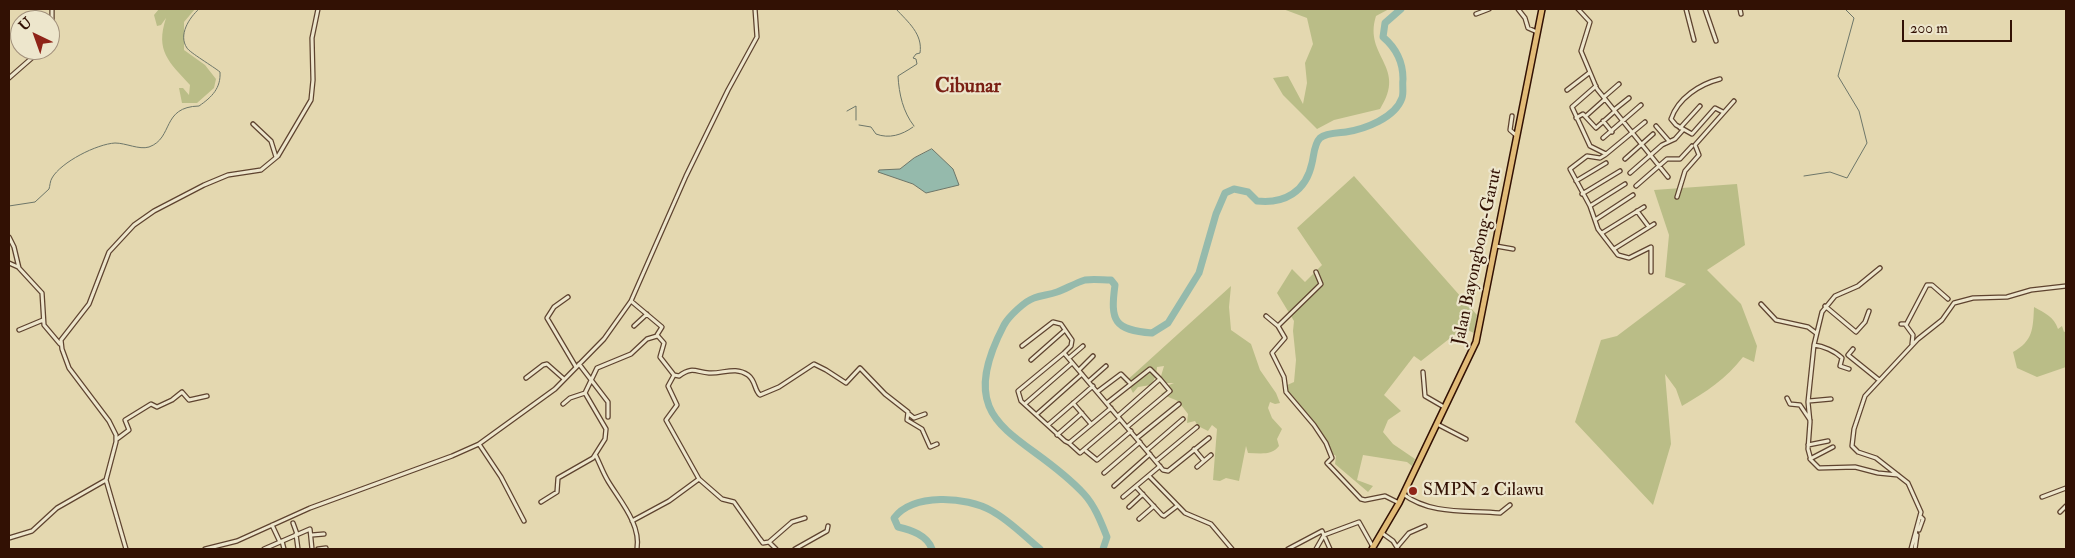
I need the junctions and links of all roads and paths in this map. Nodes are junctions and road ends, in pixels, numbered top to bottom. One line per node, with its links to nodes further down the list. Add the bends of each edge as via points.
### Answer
1 (318, 9): 48 (street, via 312,38 311,100)
2 (755, 9): 80 (street, via 757,37 686,176)
3 (1489, 9): 10 (street)
4 (1518, 9): 12 (street, via 1526,18 1528,28)
5 (1542, 9): 12 (main road, Jalan Bayongbong-Garut)
6 (1578, 9): 16 (street, via 1590,22 1581,48)
7 (1686, 9): 13 (street)
8 (1705, 9): 14 (street)
9 (1740, 9): 11 (street)
10 (1476, 14)
11 (1741, 14)
12 (1538, 32): 41 (main road, Jalan Bayongbong-Garut)
13 (1694, 40)
14 (1716, 41)
15 (29, 60): 17 (street)
16 (1590, 73): 20 (street); 21 (street)
17 (9, 78)
18 (1720, 79): 37 (street, via 1698,88 1676,108 1671,119)
19 (1619, 84): 22 (street)
20 (1596, 86): 22 (street); 31 (street, via 1572,105)
21 (1567, 90)
22 (1604, 98): 27 (street); 30 (street)
23 (1629, 98): 27 (street)
24 (1734, 101): 28 (street)
25 (1642, 105): 33 (street)
26 (1700, 106): 37 (street)
27 (1614, 110): 32 (street); 33 (street)
28 (1722, 112): 37 (street, via 1715,108 1692,134); 60 (street, via 1695,145 1699,156 1685,171)
29 (1512, 116): 41 (street, via 1510,130)
30 (1586, 116): 31 (street, via 1583,114); 32 (street, via 1596,128)
31 (1576, 118): 46 (street, via 1590,146)
32 (1603, 121): 38 (street)
33 (1624, 122): 38 (street); 39 (street)
34 (1645, 122): 39 (street)
35 (253, 124): 48 (street, via 271,141)
36 (1656, 126): 43 (street)
37 (1682, 129): 43 (street, via 1675,140)
38 (1612, 132): 42 (street)
39 (1633, 132): 44 (street); 46 (street)
40 (1653, 134): 44 (street)
41 (1517, 136): 69 (main road, Jalan Bayongbong-Garut)
42 (1603, 138)
43 (1670, 141): 47 (street)
44 (1642, 144): 47 (street); 49 (street)
45 (1692, 146): 51 (street, via 1680,159 1669,158)
46 (1606, 155): 55 (street, via 1600,158 1587,156 1570,167)
47 (1650, 155): 51 (street); 53 (street)
48 (276, 158): 95 (street, via 261,170 228,175 204,185 134,225 109,252 89,304 63,337)
49 (1626, 159)
50 (1606, 164): 55 (street)
51 (1658, 166): 54 (street); 57 (street)
52 (1620, 171): 58 (street)
53 (1630, 173)
54 (1668, 177)
55 (1576, 182): 58 (street)
56 (1625, 184): 61 (street)
57 (1636, 186)
58 (1582, 194): 61 (street)
59 (1633, 195): 64 (street)
60 (1676, 197)
61 (1590, 206): 64 (street)
62 (1644, 207): 63 (street)
63 (1637, 211): 66 (street); 67 (street)
64 (1595, 220): 67 (street)
65 (1654, 224): 66 (street)
66 (1649, 227): 71 (street)
67 (1602, 233): 71 (street)
68 (9, 238): 73 (street)
69 (1496, 246): 70 (street); 132 (main road, Jalan Bayongbong-Garut, via 1476,342)
70 (1513, 249)
71 (1614, 249): 76 (street, via 1621,257 1629,258 1651,247)
72 (9, 263): 73 (street)
73 (19, 268): 86 (street, via 42,292)
74 (1880, 268): 82 (street, via 1858,286 1839,293)
75 (1316, 272): 90 (street, via 1321,284)
76 (1651, 272)
77 (2066, 286): 97 (street, via 1957,302 1942,320)
78 (568, 297): 106 (street, via 554,307 547,318)
79 (1948, 299): 88 (street, via 1927,285)
80 (632, 302): 84 (street); 106 (street, via 604,339)
81 (1760, 304): 93 (street, via 1776,320 1804,326)
82 (1825, 306): 83 (street, via 1856,332); 93 (street)
83 (1869, 311)
84 (647, 314): 89 (street); 94 (street, via 662,327)
85 (1266, 316): 90 (street)
86 (43, 320): 91 (street); 95 (street)
87 (1900, 324): 88 (street)
88 (1906, 325): 97 (street, via 1913,335)
89 (634, 326)
90 (1278, 326): 184 (street, via 1284,338 1272,353 1284,377 1285,390 1326,443 1332,458 1327,464 1363,500 1385,496)
91 (19, 330)
92 (1065, 330): 98 (street, via 1061,324 1053,322); 101 (street, via 1073,342); 104 (street)
93 (1816, 333): 96 (street)
94 (657, 336): 112 (street, via 664,343 660,358); 113 (street, via 646,340 631,354 602,365)
95 (61, 345): 151 (street, via 69,368 109,421)
96 (1816, 345): 108 (street, via 1841,356 1840,366); 126 (street)
97 (1912, 345): 117 (street)
98 (1022, 346)
99 (1083, 346): 103 (street)
100 (1853, 349): 117 (street, via 1848,355)
101 (1064, 353): 103 (street); 127 (street, via 1018,391)
102 (1093, 356): 109 (street)
103 (1069, 358): 105 (street)
104 (1031, 360)
105 (1073, 362): 109 (street); 127 (street)
106 (577, 366): 113 (street); 116 (street)
107 (1106, 366): 118 (street)
108 (1848, 369)
109 (1078, 370): 111 (street)
110 (1423, 372): 132 (street, via 1425,396)
111 (1082, 374): 118 (street); 137 (street)
112 (674, 375): 135 (street, via 695,370 708,373 736,370 751,378 760,395 779,387 814,364 846,383 860,368); 175 (street, via 668,386 677,405 666,420)
113 (590, 377): 122 (street); 138 (street, via 608,402)
114 (526, 378): 116 (street, via 547,364)
115 (1160, 378): 119 (street, via 1150,369); 139 (street); 145 (street, via 1170,391)
116 (564, 379): 156 (street, via 547,396)
117 (1879, 380): 172 (street, via 1864,399 1851,444 1858,452 1876,458)
118 (1089, 382): 120 (street)
119 (1131, 384): 121 (street, via 1121,374); 129 (street)
120 (1092, 386): 121 (street); 128 (street)
121 (1097, 392): 129 (street)
122 (585, 393): 130 (street); 165 (street, via 607,430)
123 (207, 396): 151 (street, via 191,400 182,392 156,407 151,404 125,420 129,431)
124 (1787, 398): 141 (street, via 1790,404 1800,406)
125 (1831, 399): 126 (street)
126 (1810, 401): 141 (street)
127 (1026, 403): 137 (street)
128 (1073, 403): 134 (street); 144 (street)
129 (1107, 403): 133 (street)
130 (563, 404)
131 (1178, 404): 149 (street)
132 (1444, 407): 142 (main road, Jalan Bayongbong-Garut)
133 (1111, 408): 139 (street); 143 (street)
134 (1082, 413): 143 (street); 148 (street)
135 (909, 414): 136 (street, via 914,418); 157 (street, via 907,420 922,429 930,447)
136 (925, 414)
137 (1037, 414): 144 (street)
138 (608, 418)
139 (1119, 418): 145 (street); 162 (street)
140 (1183, 419): 161 (street)
141 (1810, 420): 158 (street)
142 (1436, 423): 152 (street); 180 (main road, Jalan Bayongbong-Garut)
143 (1091, 424): 155 (street)
144 (1048, 425): 148 (street)
145 (1127, 427): 147 (street)
146 (1197, 427): 167 (street)
147 (1130, 431): 149 (street); 162 (street, via 1097,460)
148 (1057, 435): 155 (street)
149 (1137, 438): 154 (street)
150 (1209, 438): 160 (street)
151 (117, 439): 174 (street)
152 (1466, 439)
153 (1828, 441): 158 (street)
154 (1140, 442): 161 (street); 171 (street)
155 (1069, 443): 162 (street, via 1080,454)
156 (479, 444): 194 (street, via 501,476); 197 (street)
157 (937, 444)
158 (1810, 445): 166 (street)
159 (1833, 447): 166 (street)
160 (1194, 449): 168 (street); 169 (street, via 1168,471)
161 (1146, 450): 163 (street)
162 (1086, 451)
163 (1150, 454): 167 (street); 176 (street)
164 (1211, 455): 168 (street)
165 (596, 456): 183 (street, via 558,478 558,492); 195 (street)
166 (1811, 458): 172 (street, via 1819,468 1855,467)
167 (1156, 461): 169 (street)
168 (1204, 461): 170 (street)
169 (1160, 466): 173 (street)
170 (1197, 467)
171 (1104, 473)
172 (1898, 474): 191 (street, via 1915,496)
173 (1148, 476): 177 (street); 187 (street)
174 (106, 480): 205 (street, via 57,508 32,531); 212 (street)
175 (699, 480): 195 (street); 207 (street, via 722,499 732,501 760,538)
176 (1114, 486)
177 (1136, 487): 179 (street); 181 (street)
178 (2066, 488): 182 (street)
179 (1143, 494): 186 (street); 189 (street)
180 (1403, 494): 184 (main road, Jalan Bayongbong-Garut); 185 (street, via 1423,506 1461,511 1500,513)
181 (1123, 497)
182 (2042, 497)
183 (541, 502)
184 (1399, 503): 200 (main road, Jalan Bayongbong-Garut)
185 (1510, 505)
186 (1154, 506): 187 (street, via 1164,516); 193 (street)
187 (1177, 506): 222 (street, via 1211,524)
188 (2066, 506): 190 (street)
189 (1129, 507)
190 (2060, 512)
191 (1920, 516): 226 (street); 227 (street, via 1923,519)
192 (804, 518): 207 (street, via 792,522)
193 (1140, 519)
194 (524, 521)
195 (632, 521): 219 (street)
196 (293, 523): 201 (street)
197 (272, 525): 206 (street); 213 (street, via 238,541)
198 (828, 526): 221 (street, via 828,531)
199 (1425, 526): 211 (street, via 1409,533)
200 (1382, 533): 210 (main road, Jalan Bayongbong-Garut); 211 (street)
201 (297, 534): 203 (street, via 310,530); 206 (street); 216 (street)
202 (324, 534): 203 (street)
203 (312, 535): 217 (street)
204 (1324, 535): 210 (street, via 1359,522); 223 (street, via 1321,531); 224 (street); 225 (street)
205 (9, 538)
206 (281, 541): 208 (street); 215 (street)
207 (769, 542): 220 (street)
208 (270, 548): 214 (street)
209 (326, 548): 218 (street)
210 (1373, 548)
211 (1398, 548)
212 (126, 549)
213 (206, 549)
214 (264, 549)
215 (284, 549)
216 (298, 549)
217 (312, 549)
218 (318, 549)
219 (637, 549)
220 (776, 549)
221 (795, 549)
222 (1232, 549)
223 (1288, 549)
224 (1316, 549)
225 (1330, 549)
226 (1911, 549)
227 (1915, 549)

